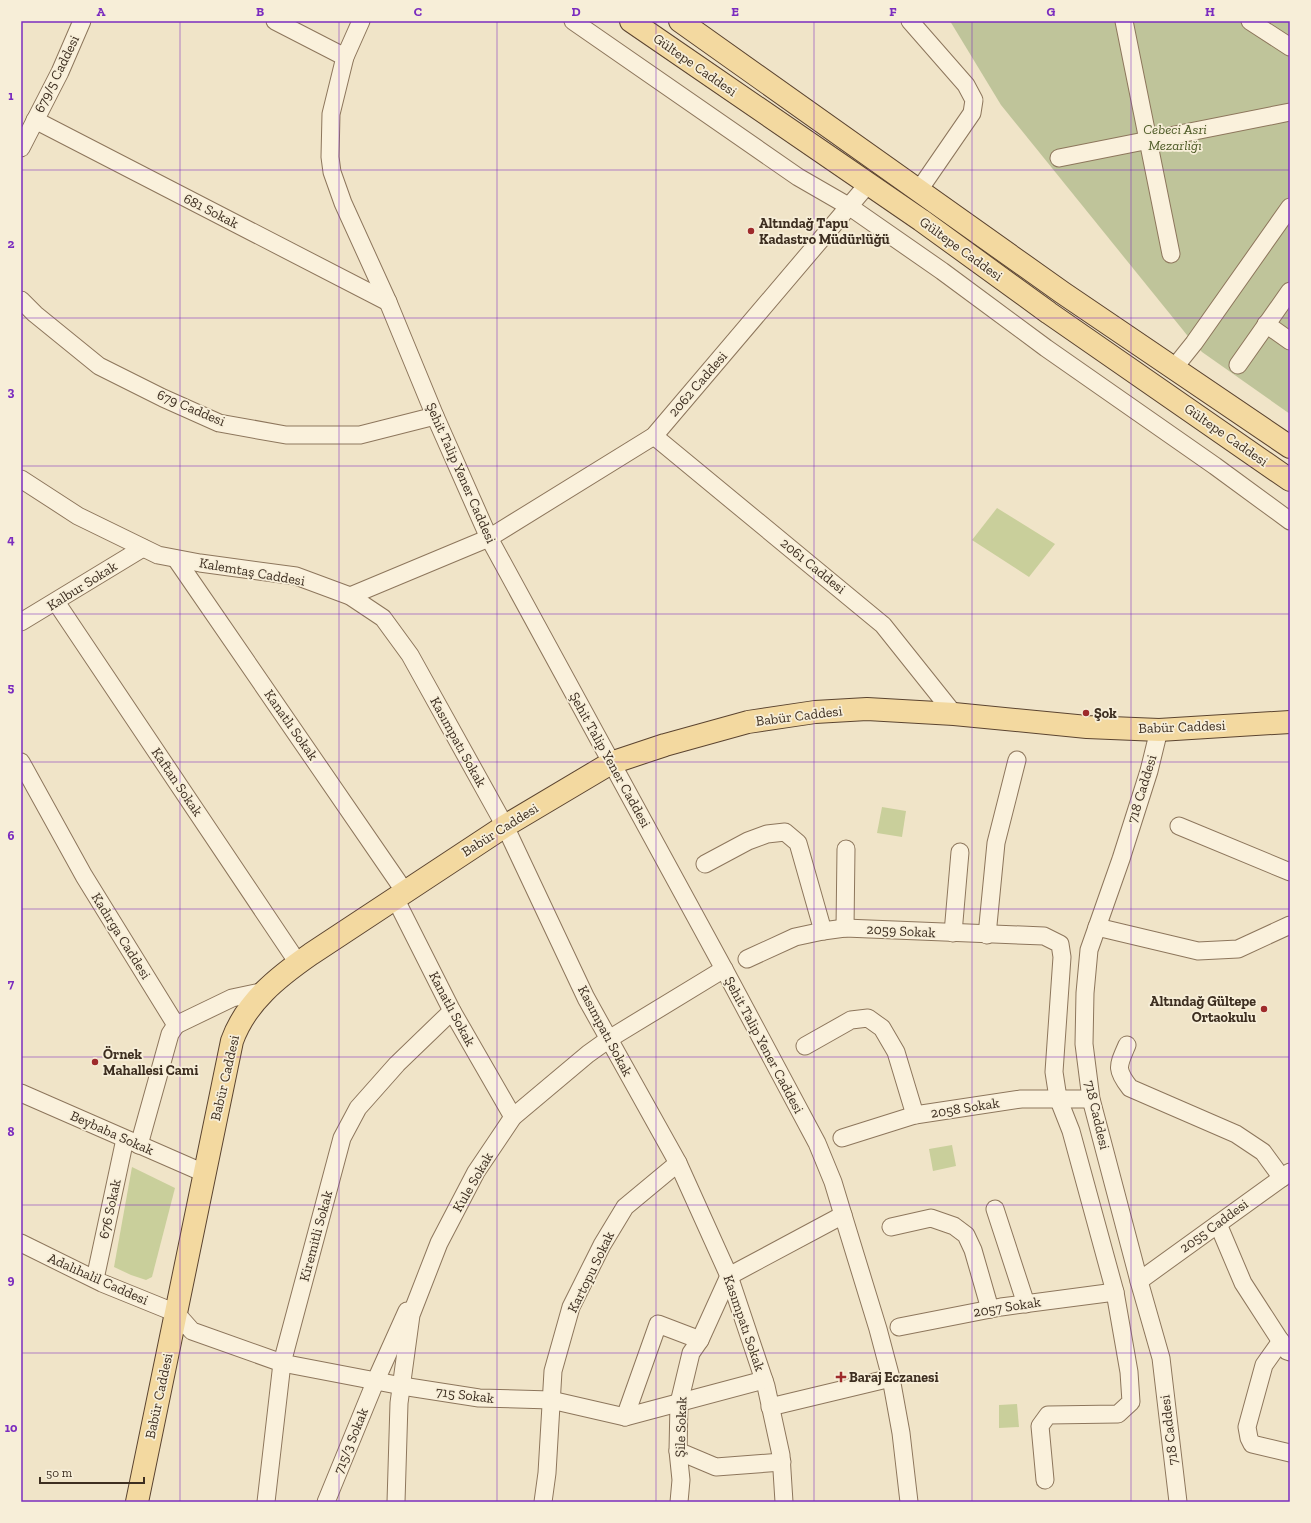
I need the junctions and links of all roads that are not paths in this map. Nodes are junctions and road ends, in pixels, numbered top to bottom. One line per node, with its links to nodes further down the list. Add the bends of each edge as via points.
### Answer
1 (82, 21): 13 (street, 679/5 Caddesi)
2 (275, 21): 11 (street)
3 (360, 21): 11 (street, Şehit Talip Yener Caddesi)
4 (573, 21): 19 (street, via 798,177)
5 (631, 21): 17 (main road, Gültepe Caddesi)
6 (910, 21): 18 (street, via 966,85 974,100 972,114)
7 (1124, 21): 14 (street)
8 (1250, 21): 10 (street)
9 (693, 25): 18 (main road, Gültepe Caddesi)
10 (1290, 47)
11 (345, 57): 24 (street, Şehit Talip Yener Caddesi, via 331,114 331,164 343,203)
12 (1290, 112): 14 (street)
13 (35, 120): 15 (street, 679/5 Caddesi); 24 (street, 681 Sokak)
14 (1148, 140): 16 (street); 21 (street)
15 (21, 148)
16 (1059, 158)
17 (868, 184): 19 (street, 2062 Caddesi); 33 (main road, Gültepe Caddesi)
18 (919, 190): 28 (main road, Gültepe Caddesi, via 1063,293)
19 (850, 207): 30 (street, 2062 Caddesi); 34 (street)
20 (1290, 207): 28 (street)
21 (1171, 254)
22 (1290, 291): 25 (street)
23 (21, 300): 29 (street, 679 Caddesi, via 100,366 218,423 286,435 360,435)
24 (388, 302): 29 (street, Şehit Talip Yener Caddesi)
25 (1266, 324): 26 (street); 27 (street)
26 (1290, 341)
27 (1238, 365)
28 (1174, 368): 31 (main road, Gültepe Caddesi)
29 (435, 416): 35 (street, Şehit Talip Yener Caddesi)
30 (654, 436): 35 (street, 2062 Caddesi); 41 (street, 2061 Caddesi, via 883,625)
31 (1290, 447)
32 (21, 479): 36 (street, Kalemtaş Caddesi, via 78,516)
33 (1290, 480)
34 (1290, 521)
35 (489, 538): 38 (street); 46 (street, Şehit Talip Yener Caddesi)
36 (143, 548): 37 (street, Kalemtaş Caddesi); 39 (street, Kalbur Sokak)
37 (176, 559): 38 (street, Kalemtaş Caddesi, via 296,576); 53 (street, Kanatlı Sokak)
38 (350, 596): 47 (street, Kasımpatı Sokak, via 383,618 410,655)
39 (56, 602): 40 (street, Kalbur Sokak); 61 (street, Kaftan Sokak)
40 (21, 622)
41 (954, 714): 43 (main road, Babür Caddesi, via 1087,727); 46 (main road, Babür Caddesi, via 866,709 815,712 748,722)
42 (1290, 722): 43 (main road, Babür Caddesi)
43 (1159, 730): 55 (street, 718 Caddesi, via 1121,859)
44 (1017, 760): 59 (street, via 996,843)
45 (21, 762): 65 (street, Kadırga Caddesi, via 84,876)
46 (611, 763): 47 (main road, Babür Caddesi); 62 (street, Şehit Talip Yener Caddesi)
47 (505, 826): 53 (main road, Babür Caddesi); 66 (street, Kasımpatı Sokak, via 586,998)
48 (1179, 826): 52 (street)
49 (846, 849): 56 (street)
50 (960, 852): 58 (street)
51 (705, 864): 57 (street, via 748,841 767,834 785,832 798,843)
52 (1290, 872)
53 (400, 895): 61 (main road, Babür Caddesi); 64 (street, Kanatlı Sokak)
54 (1290, 925): 55 (street, via 1238,949 1198,951)
55 (1097, 927): 71 (street, 718 Caddesi, via 1089,950 1085,993 1084,1044)
56 (845, 928): 57 (street, 2059 Sokak); 58 (street, 2059 Sokak)
57 (823, 931): 60 (street, 2059 Sokak, via 795,937)
58 (953, 933): 59 (street, 2059 Sokak)
59 (987, 935): 70 (street, 2059 Sokak, via 1044,936 1060,944 1062,957 1054,1072)
60 (747, 960)
61 (298, 963): 63 (main road, Babür Caddesi)
62 (724, 969): 66 (street, Kule Sokak); 80 (street, Şehit Talip Yener Caddesi, via 817,1143)
63 (265, 991): 65 (street, via 232,998); 77 (main road, Babür Caddesi, via 243,1017 232,1041)
64 (452, 1011): 73 (street, Kanatlı Sokak); 95 (street, Kiremitli Sokak, via 397,1064 363,1102 342,1138)
65 (176, 1025): 75 (street, 676 Sokak, via 170,1034)
66 (609, 1038): 73 (street, Kule Sokak); 76 (street, Kasımpatı Sokak)
67 (1127, 1045): 78 (street, via 1119,1064 1121,1077 1130,1088 1236,1134 1263,1152)
68 (805, 1046): 72 (street, via 851,1020 868,1018 882,1028 896,1052)
69 (21, 1093): 75 (street, Beybaba Sokak)
70 (1058, 1098): 71 (street, 2058 Sokak); 72 (street, 2058 Sokak, via 1021,1099); 88 (street, via 1071,1131)
71 (1091, 1099): 86 (street, 718 Caddesi)
72 (915, 1115): 74 (street, 2058 Sokak)
73 (513, 1117): 87 (street, Kule Sokak, via 476,1172 440,1243)
74 (842, 1138)
75 (132, 1142): 77 (street, Beybaba Sokak); 85 (street, 676 Sokak)
76 (678, 1163): 84 (street, Kasımpatı Sokak); 100 (street, Kartopu Sokak, via 625,1207 602,1245 571,1307 553,1371)
77 (204, 1173): 91 (main road, Babür Caddesi)
78 (1286, 1175): 81 (street, 2055 Caddesi)
79 (995, 1209): 89 (street)
80 (843, 1215): 84 (street); 96 (street, Şehit Talip Yener Caddesi, via 878,1329)
81 (1218, 1224): 86 (street, 2055 Caddesi); 94 (street, via 1243,1283)
82 (891, 1227): 90 (street, via 931,1218 954,1226 966,1235)
83 (21, 1243): 85 (street, Adalıhalil Caddesi)
84 (729, 1276): 93 (street, Şile Sokak); 98 (street, Kasımpatı Sokak)
85 (95, 1279): 91 (street, Adalıhalil Caddesi)
86 (1139, 1282): 116 (street, 718 Caddesi, via 1160,1358)
87 (422, 1287): 97 (street, 715/3 Sokak, via 404,1315); 99 (street, Kule Sokak, via 411,1315)
88 (1116, 1292): 89 (street, 2057 Sokak); 107 (street, via 1132,1402 1118,1414 1048,1415 1040,1426)
89 (1026, 1304): 90 (street, 2057 Sokak)
90 (990, 1309): 92 (street, 2057 Sokak)
91 (176, 1313): 95 (street, 715 Sokak, via 192,1331); 108 (main road, Babür Caddesi)
92 (899, 1327)
93 (700, 1340): 101 (street, Şile Sokak, via 691,1353); 103 (street, via 658,1324)
94 (1285, 1347): 105 (street, via 1264,1365 1247,1427 1252,1444)
95 (282, 1363): 97 (street, 715 Sokak); 109 (street, Kiremitli Sokak)
96 (890, 1378): 102 (street); 115 (street, Şehit Talip Yener Caddesi, via 901,1432)
97 (376, 1380): 99 (street, 715 Sokak); 110 (street, 715/3 Sokak)
98 (764, 1380): 101 (street, 715 Sokak); 102 (street, Kasımpatı Sokak)
99 (402, 1386): 100 (street, 715 Sokak, via 479,1398); 111 (street, Kule Sokak, via 399,1403)
100 (551, 1400): 103 (street, 715 Sokak); 112 (street, Kartopu Sokak)
101 (679, 1403): 103 (street, 715 Sokak); 104 (street, Şile Sokak)
102 (770, 1407): 106 (street, Kasımpatı Sokak)
103 (625, 1417)
104 (678, 1451): 106 (street, via 716,1467); 113 (street, Şile Sokak, via 681,1480)
105 (1290, 1453)
106 (782, 1462): 114 (street, Kasımpatı Sokak)
107 (1045, 1480)
108 (137, 1502)
109 (266, 1502)
110 (326, 1502)
111 (396, 1502)
112 (543, 1502)
113 (679, 1502)
114 (784, 1502)
115 (909, 1502)
116 (1178, 1502)

